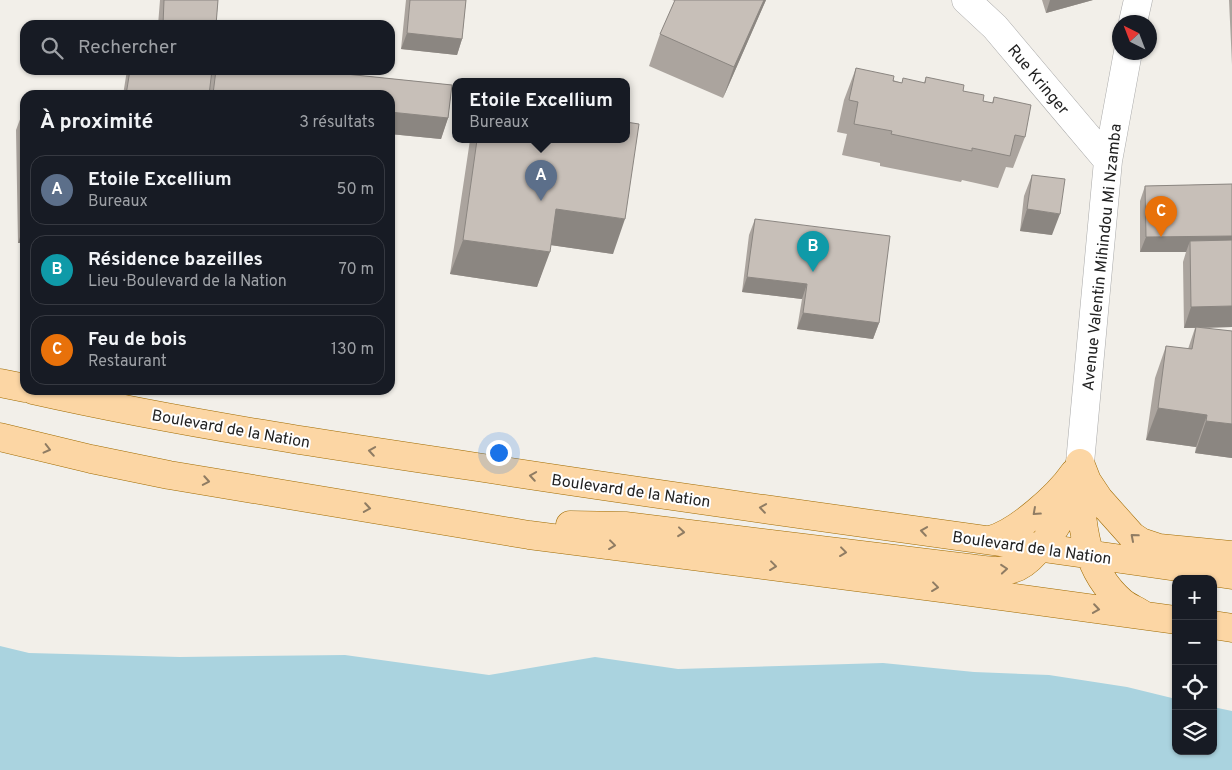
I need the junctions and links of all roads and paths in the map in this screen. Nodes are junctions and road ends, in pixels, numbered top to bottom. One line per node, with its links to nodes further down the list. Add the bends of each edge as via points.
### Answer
1 (966, 0): 5 (street, Rue Kringer, via 995,27)
2 (1138, 0): 3 (street)
3 (1135, 15)
4 (1127, 60): 5 (street, Avenue Valentin Mihindou Mi Nzamba)
5 (1108, 161): 10 (street, Avenue Valentin Mihindou Mi Nzamba)
6 (0, 383): 7 (main road)
7 (20, 387)
8 (56, 395): 12 (main road, Boulevard de la Nation, one-way to 8, via 306,441)
9 (0, 437): 11 (main road, one-way to 11, via 169,475)
10 (1080, 463): 12 (main road, one-way to 12, via 1068,482 1028,519 1003,536); 13 (main road, via 1064,514); 14 (main road, one-way to 10, via 1159,548 1141,542 1099,498); 15 (main road, via 1080,514)
11 (529, 535): 13 (main road, one-way to 13, via 573,524 625,526 1008,570 1026,562); 17 (main road, one-way to 17)
12 (990, 540): 13 (main road, Boulevard de la Nation)
13 (1041, 547): 15 (main road, Boulevard de la Nation)
14 (1232, 555)
15 (1090, 556): 16 (main road, Boulevard de la Nation); 17 (main road, via 1105,583 1123,602)
16 (1232, 575)
17 (1145, 616): 18 (main road)
18 (1172, 619)
19 (1217, 626): 20 (main road)
20 (1232, 628)

